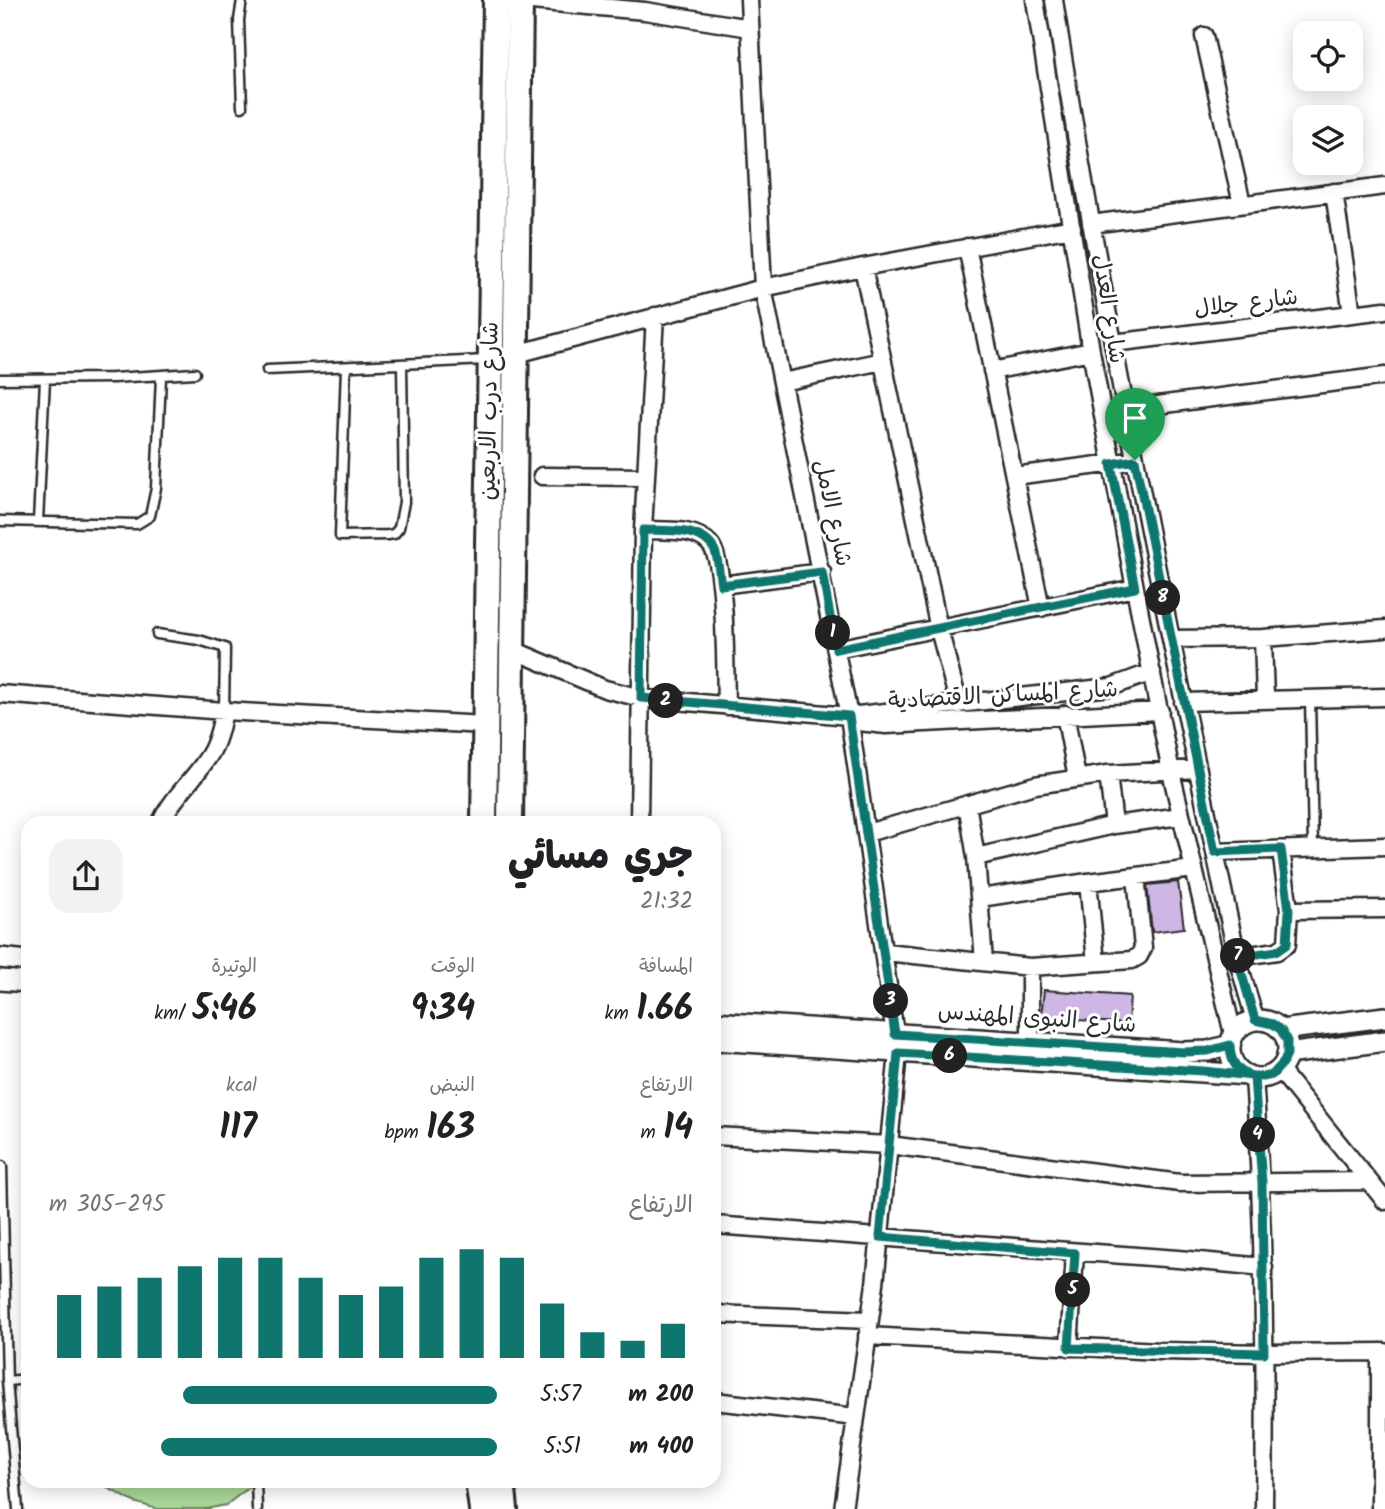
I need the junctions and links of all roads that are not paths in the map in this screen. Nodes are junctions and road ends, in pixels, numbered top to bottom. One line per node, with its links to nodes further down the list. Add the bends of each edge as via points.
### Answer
1 (242, 0): 10 (lane)
2 (496, 0): 9 (highway, شارع درب الاربعين)
3 (520, 0): 7 (street, via 645,11); 9 (highway, شارع درب الاربعين)
4 (749, 0): 7 (street, شارع الامل)
5 (1035, 0): 15 (street, شارع العدل)
6 (1054, 0): 14 (street, شارع العدل)
7 (750, 29): 18 (street, شارع الامل)
8 (1204, 36): 13 (street)
9 (507, 66): 24 (highway, شارع درب الاربعين)
10 (242, 107)
11 (1385, 186): 12 (street)
12 (1334, 192): 13 (street); 20 (street)
13 (1242, 204): 14 (street)
14 (1091, 224): 22 (street, شارع العدل)
15 (1072, 228): 16 (street); 23 (street, شارع العدل)
16 (967, 247): 17 (street); 29 (street)
17 (863, 267): 18 (street); 25 (street)
18 (763, 288): 21 (street); 35 (street, شارع الامل)
19 (1385, 310): 20 (street, شارع جلال)
20 (1352, 314): 22 (street, شارع جلال)
21 (655, 316): 24 (street); 41 (street)
22 (1113, 343): 36 (street, شارع العدل)
23 (1091, 351): 29 (street); 38 (street, شارع العدل)
24 (502, 357): 26 (lane); 54 (highway, شارع درب الاربعين); 69 (highway, شارع درب الاربعين)
25 (883, 361): 35 (street); 49 (street)
26 (402, 364): 27 (lane); 27 (lane, via 404,502 399,528 388,535 340,536)
27 (346, 367): 28 (lane)
28 (267, 370)
29 (992, 371): 40 (street)
30 (195, 373): 32 (lane)
31 (1385, 376): 36 (street)
32 (161, 377): 34 (lane); 43 (lane, via 156,488 150,516 137,524)
33 (0, 379): 34 (lane)
34 (45, 379): 43 (lane)
35 (782, 382): 45 (street, شارع الامل)
36 (1126, 409): 37 (street, شارع العدل)
37 (1135, 460): 38 (street); 53 (street, شارع العدل)
38 (1111, 464): 40 (street); 47 (street, شارع العدل)
39 (542, 475): 41 (street)
40 (1014, 476): 48 (street)
41 (646, 477): 44 (street)
42 (0, 521): 43 (lane)
43 (38, 522)
44 (643, 530): 46 (street, via 690,532 705,539 717,558); 59 (street)
45 (822, 572): 46 (street); 55 (street, شارع الامل)
46 (721, 585): 64 (street)
47 (1135, 588): 48 (street); 56 (street, شارع العدل)
48 (1041, 608): 49 (street)
49 (939, 629): 55 (street); 63 (street)
50 (1385, 629): 52 (street)
51 (157, 634): 65 (lane, via 225,648)
52 (1263, 638): 53 (street); 61 (street)
53 (1171, 639): 62 (street, شارع العدل)
54 (511, 649): 59 (street, شارع المساكن الاقتصادية, via 605,689); 77 (highway, شارع درب الاربعين)
55 (836, 649): 68 (street, شارع الامل)
56 (1152, 672): 63 (street, شارع المساكن الاقتصادية, via 1111,687); 66 (street, شارع العدل)
57 (0, 694): 65 (street)
58 (1385, 697): 60 (street)
59 (641, 698): 64 (street, شارع المساكن الاقتصادية); 78 (street)
60 (1310, 698): 61 (street); 83 (lane)
61 (1265, 700): 62 (street)
62 (1183, 702): 70 (street, شارع العدل)
63 (959, 705): 68 (street, شارع المساكن الاقتصادية)
64 (726, 706): 68 (street, شارع المساكن الاقتصادية)
65 (224, 711): 69 (street); 75 (street, via 210,754)
66 (1160, 711): 67 (street, شارع المساكن الاقتصادية); 71 (street, شارع العدل)
67 (1065, 714): 68 (street, شارع المساكن الاقتصادية, via 886,725); 73 (street)
68 (849, 716): 81 (street, شارع الامل)
69 (485, 725): 76 (highway, شارع درب الاربعين)
70 (1198, 769): 71 (street); 85 (street, شارع العدل)
71 (1171, 772): 72 (street); 79 (street, شارع العدل)
72 (1108, 774): 73 (street); 80 (street)
73 (1077, 778): 74 (street)
74 (967, 804): 81 (street); 86 (street)
75 (164, 816)
76 (484, 816)
77 (510, 816)
78 (639, 816)
79 (1181, 816): 80 (street); 87 (street, شارع العدل)
80 (1114, 825): 86 (street)
81 (867, 833): 93 (street, شارع الامل)
82 (1385, 846): 83 (street)
83 (1313, 848): 84 (street)
84 (1281, 849): 85 (street); 92 (street)
85 (1215, 852): 94 (street, شارع العدل)
86 (976, 857): 90 (street)
87 (1194, 869): 88 (street); 107 (street, شارع العدل)
88 (1136, 876): 89 (street); 98 (street, via 1142,952 1132,960)
89 (1088, 882): 90 (street); 98 (street)
90 (980, 898): 97 (street)
91 (1385, 909): 92 (street)
92 (1289, 910): 94 (street, via 1286,946)
93 (885, 952): 97 (street); 109 (street, شارع الامل)
94 (1237, 957): 103 (street, شارع العدل)
95 (0, 958): 96 (street)
96 (21, 960)
97 (984, 962): 99 (street)
98 (1096, 962): 99 (street)
99 (1030, 967): 110 (street)
100 (0, 980): 101 (street)
101 (21, 982)
102 (1385, 1017): 105 (street)
103 (1255, 1020): 105 (street); 107 (street)
104 (721, 1023): 109 (street, شارع النبوى المهندس)
105 (1281, 1030): 111 (street, via 1287,1041)
106 (721, 1040): 109 (street, شارع النبوى المهندس)
107 (1231, 1040): 110 (street, شارع النبوى المهندس, via 1208,1051 1184,1052); 112 (street, via 1233,1063)
108 (1385, 1041): 111 (street)
109 (896, 1044): 110 (street, شارع النبوى المهندس); 112 (street, شارع النبوى المهندس); 114 (street, شارع الامل)
110 (1030, 1044)
111 (1283, 1062): 112 (street, via 1263,1077); 116 (street)
112 (1251, 1076): 117 (street)
113 (721, 1136): 114 (street)
114 (889, 1145): 117 (street, via 1180,1183); 120 (street, شارع الامل)
115 (2, 1166): 130 (lane)
116 (1369, 1181): 117 (street); 118 (street)
117 (1262, 1183): 122 (street)
118 (1385, 1201)
119 (721, 1225): 120 (street)
120 (880, 1237): 121 (street); 124 (street, شارع الامل)
121 (1075, 1253): 122 (street); 126 (street)
122 (1264, 1267): 128 (street)
123 (721, 1314): 124 (street)
124 (869, 1320): 125 (street, شارع الامل)
125 (867, 1336): 126 (street); 132 (street, شارع الامل)
126 (1069, 1348): 128 (street)
127 (1383, 1352): 128 (street); 142 (street)
128 (1264, 1353): 141 (street)
129 (21, 1380): 130 (lane)
130 (7, 1381): 136 (lane)
131 (721, 1402): 132 (street)
132 (856, 1418): 140 (street, شارع الامل)
133 (256, 1488): 137 (lane)
134 (479, 1488): 138 (highway)
135 (503, 1488): 139 (highway)
136 (18, 1509)
137 (257, 1509)
138 (482, 1509)
139 (505, 1509)
140 (843, 1509)
141 (1264, 1509)
142 (1380, 1509)

